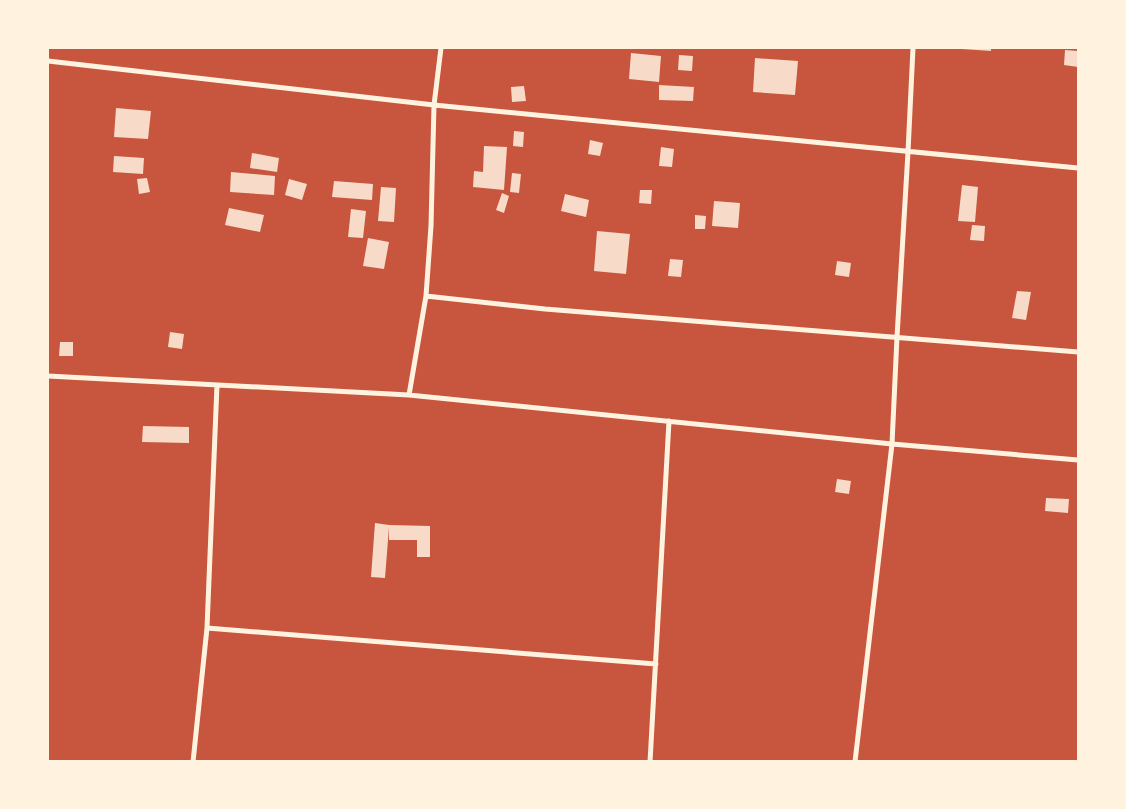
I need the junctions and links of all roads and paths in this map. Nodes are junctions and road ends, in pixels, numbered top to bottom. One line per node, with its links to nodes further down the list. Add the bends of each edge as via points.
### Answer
1 (441, 48): 4 (street)
2 (913, 48): 5 (street)
3 (48, 61): 4 (street)
4 (434, 105): 5 (street); 7 (street)
5 (908, 152): 6 (street); 8 (street)
6 (1078, 168)
7 (426, 296): 8 (street, via 545,310); 12 (street)
8 (897, 337): 9 (street); 14 (street)
9 (1078, 352)
10 (48, 376): 11 (street)
11 (217, 385): 12 (street); 16 (street)
12 (409, 395): 13 (street)
13 (669, 421): 14 (street); 17 (street)
14 (892, 444): 15 (street); 20 (street)
15 (1078, 460)
16 (207, 628): 17 (street); 18 (street)
17 (656, 664): 19 (street)
18 (193, 762)
19 (650, 762)
20 (855, 762)

